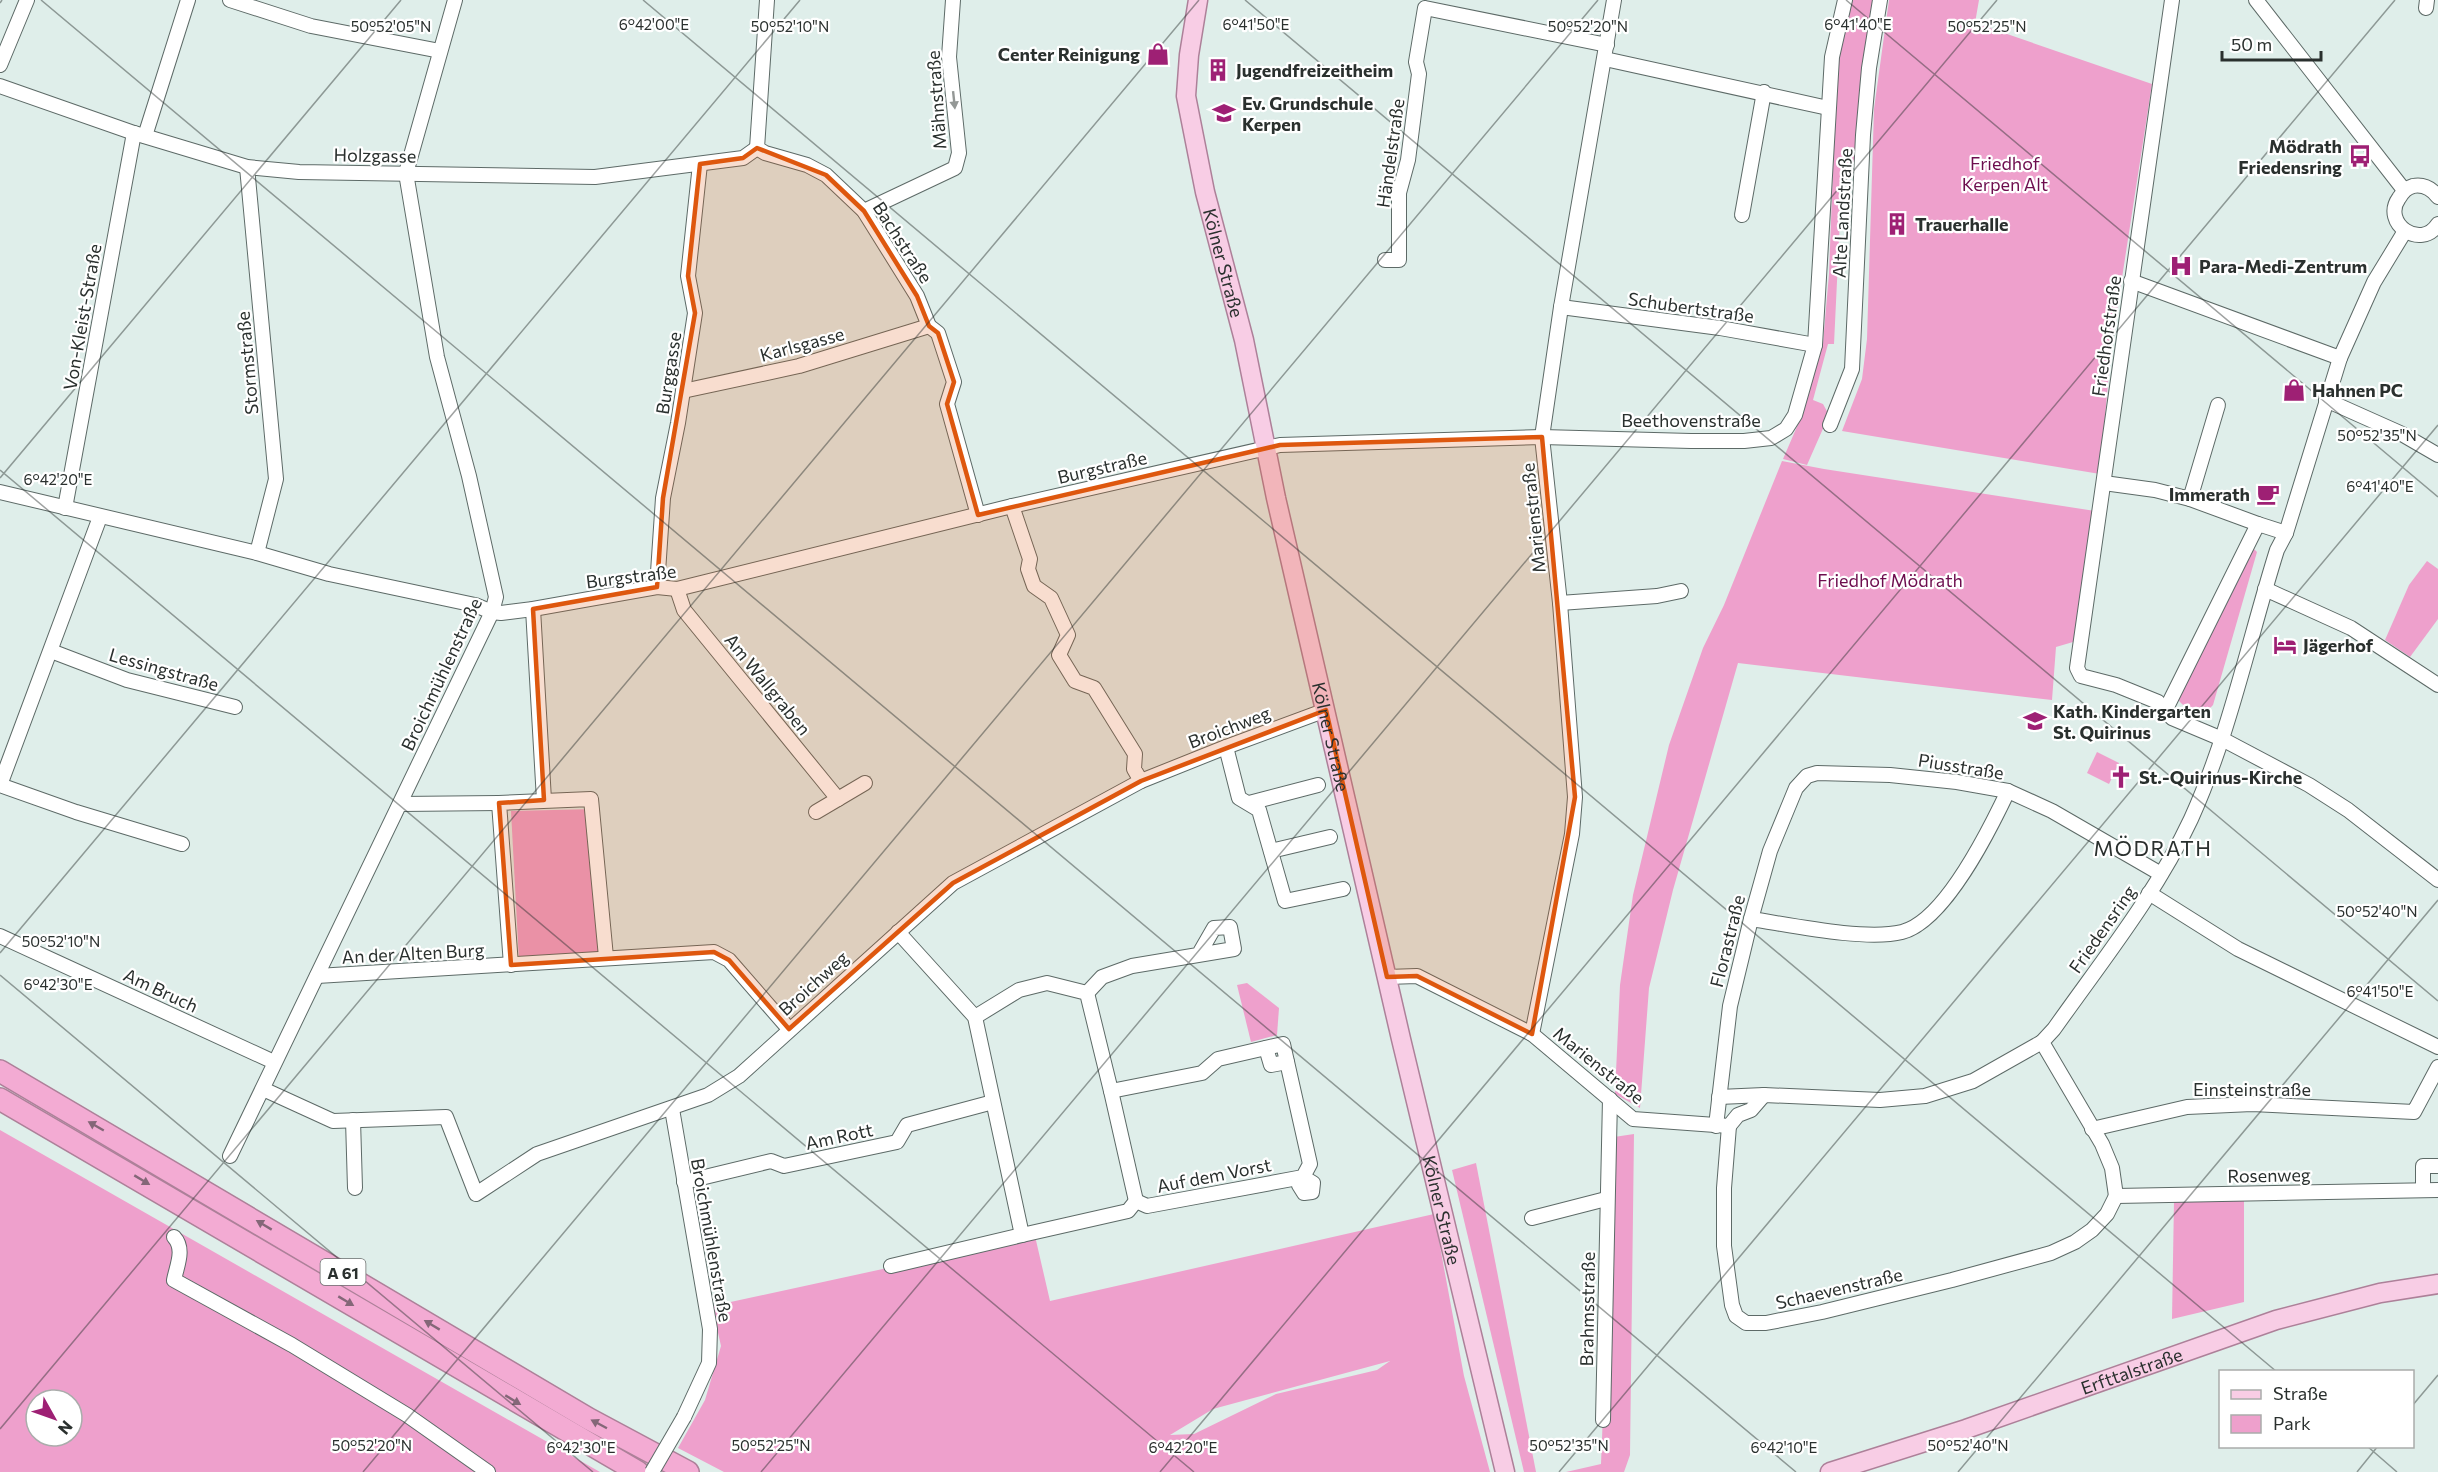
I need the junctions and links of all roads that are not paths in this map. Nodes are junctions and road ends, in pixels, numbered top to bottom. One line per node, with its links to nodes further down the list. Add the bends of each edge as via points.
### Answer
1 (27, 0): 15 (street)
2 (188, 0): 19 (street, Von-Kleist-Straße)
3 (230, 0): 13 (street, via 311,26)
4 (455, 0): 13 (street, Broichmühlenstraße)
5 (767, 0): 20 (street)
6 (953, 0): 26 (street, Mähnstraße, one-way to 26, via 949,57 959,153 955,168)
7 (1198, 0): 41 (main road, Kölner Straße, via 1186,96)
8 (1614, 0): 14 (street, Marienstraße)
9 (1845, 0): 18 (street, Beethovenstraße, via 1832,57)
10 (1880, 0): 39 (street, Alte Landstraße, via 1863,135 1852,369)
11 (2172, 0): 31 (street, Friedhofstraße)
12 (2256, 0): 24 (street)
13 (440, 51): 23 (street, Broichmühlenstraße)
14 (1606, 52): 17 (street); 30 (street, Händelstraße, via 1425,8 1408,160 1399,193 1399,260); 32 (street, Marienstraße)
15 (0, 65)
16 (0, 86): 19 (street, Holzgasse)
17 (1764, 92): 18 (street); 27 (street)
18 (1828, 108): 34 (street, Beethovenstraße)
19 (139, 134): 22 (street, Holzgasse); 47 (street, Von-Kleist-Straße)
20 (757, 148): 21 (street, Holzgasse, via 743,158); 26 (street, Bachstraße, via 826,175)
21 (700, 164): 23 (street, Holzgasse, via 595,177); 36 (street, Burggasse, via 688,276 695,313)
22 (247, 167): 23 (street, Holzgasse, via 299,172); 52 (street, Stormstraße, via 276,479)
23 (406, 173): 59 (street, Broichmühlenstraße, via 437,357 496,597)
24 (2404, 190): 25 (street, via 2423,186); 29 (street, via 2394,204 2395,221)
25 (2436, 190)
26 (864, 211): 33 (street, Bachstraße, via 917,296)
27 (1742, 215)
28 (2437, 230): 29 (street, via 2416,236)
29 (2405, 231): 35 (street, Friedensring, via 2374,282)
30 (1385, 260)
31 (2131, 281): 35 (street); 43 (street, Friedhofstraße)
32 (1561, 307): 34 (street, Schubertstraße); 40 (street, Marienstraße)
33 (928, 327): 36 (street, Karlsgasse, via 799,366); 48 (street, Bachstraße, via 938,333 954,382 947,404)
34 (1815, 345): 40 (street, Beethovenstraße, via 1795,415 1786,429 1771,438 1691,441)
35 (2340, 358): 37 (street, Friedensring)
36 (683, 391): 53 (street, Burggasse, via 663,498)
37 (2326, 400): 42 (street); 51 (street, Friedensring)
38 (2218, 405): 45 (street)
39 (1830, 425)
40 (1542, 436): 41 (street, Beethovenstraße, via 1280,445); 57 (street, Marienstraße)
41 (1266, 450): 46 (street, Burgstraße); 64 (main road, Kölner Straße)
42 (2438, 455)
43 (2104, 483): 45 (street); 63 (street, Friedhofstraße, via 2077,668 2081,676 2116,685)
44 (0, 492): 47 (street, Burgstraße)
45 (2190, 499): 50 (street)
46 (1012, 506): 48 (street, Burgstraße); 68 (street, via 1030,559 1028,569 1034,586 1051,598 1068,635 1059,655 1075,681 1094,688 1136,754 1134,770)
47 (65, 508): 49 (street, Burgstraße)
48 (978, 515): 54 (street, Burgstraße)
49 (100, 517): 52 (street, Burgstraße); 60 (street)
50 (2258, 524): 51 (street); 63 (street)
51 (2286, 533): 55 (street, Friedensring)
52 (257, 553): 59 (street, Burgstraße, via 328,574)
53 (657, 587): 54 (street, Burgstraße); 58 (street, Burgstraße)
54 (677, 589): 72 (street, Am Wallgraben, via 684,610)
55 (2265, 589): 61 (street, via 2351,628); 65 (street, Friedensring)
56 (1681, 591): 57 (street)
57 (1560, 603): 96 (street, Marienstraße, via 1575,797 1572,834)
58 (533, 609): 59 (street, Burgstraße); 73 (street)
59 (492, 612): 76 (street, Broichmühlenstraße)
60 (51, 651): 62 (street, Lessingstraße, via 127,680); 79 (street, via 0,785)
61 (2438, 685)
62 (235, 707)
63 (2166, 709): 65 (street, via 2172,718)
64 (1326, 710): 66 (street, Broichweg); 92 (main road, Kölner Straße)
65 (2222, 739): 81 (street, Friedensring, via 2191,819); 82 (street, via 2348,810)
66 (1226, 747): 68 (street, Broichweg); 75 (street, via 1239,798)
67 (1807, 776): 71 (street, Piusstraße, via 1890,775); 85 (street, Florastraße, via 1796,788 1770,851)
68 (1141, 781): 86 (street, Broichweg, via 953,883)
69 (865, 783): 72 (street)
70 (1318, 784): 75 (street)
71 (2008, 791): 81 (street, Piusstraße, via 2052,811); 85 (street, via 1946,900 1927,920 1903,932 1871,935)
72 (838, 799): 77 (street)
73 (544, 800): 74 (street); 89 (street, via 591,799)
74 (499, 803): 76 (street); 90 (street, An der Alten Burg)
75 (1249, 803): 80 (street, via 1259,810)
76 (400, 804): 91 (street, Broichmühlenstraße)
77 (816, 812)
78 (1330, 837): 80 (street)
79 (182, 844)
80 (1271, 851): 83 (street, via 1285,901)
81 (2161, 874): 84 (street, Friedensring)
82 (2438, 880)
83 (1343, 889)
84 (2149, 893): 97 (street, Friedensring); 98 (street, via 2238,949)
85 (1751, 919): 105 (street, Florastraße, via 1730,1006)
86 (898, 932): 94 (street); 95 (street, Broichweg)
87 (0, 936): 99 (street, Am Bruch)
88 (1199, 954): 93 (street, via 1132,966 1102,977)
89 (606, 957): 90 (street, An der Alten Burg); 95 (street, An der Alten Burg, via 714,952 729,960)
90 (510, 965): 91 (street, An der Alten Burg)
91 (317, 976): 99 (street, Broichmühlenstraße)
92 (1388, 977): 96 (street, Marienstraße, via 1417,976); 132 (main road, Kölner Straße)
93 (1088, 993): 94 (street, via 1047,983 1019,990); 103 (street, Auf dem Vorst)
94 (975, 1017): 108 (street)
95 (789, 1029): 109 (street, Broichweg, via 739,1076 708,1095)
96 (1532, 1034): 107 (street, Marienstraße)
97 (2042, 1042): 104 (street, via 1973,1081 1925,1096 1880,1100); 112 (street)
98 (2438, 1047)
99 (274, 1062): 102 (street, Broichmühlenstraße)
100 (2438, 1068): 112 (street, Einsteinstraße, via 2414,1112 2252,1104 2187,1107)
101 (0, 1071): 131 (highway, A 61, one-way to 101, via 589,1419)
102 (262, 1089): 110 (street, Broichweg, via 333,1121); 113 (street, Broichmühlenstraße)
103 (1111, 1092): 121 (street, Auf dem Vorst); 121 (street, Auf dem Vorst, via 1202,1072 1218,1059 1283,1044 1310,1164 1303,1176 1146,1206)
104 (1764, 1095): 105 (street); 111 (street, via 1751,1110)
105 (1719, 1097): 111 (street, Florastraße)
106 (0, 1099): 129 (highway, A 61, one-way to 129)
107 (1610, 1099): 111 (street, Marienstraße, via 1634,1119); 120 (street, Brahmsstraße)
108 (993, 1102): 115 (street, Am Rott, via 907,1125 897,1142 784,1166 771,1161); 123 (street)
109 (672, 1108): 110 (street, Broichweg, via 537,1154 476,1194 446,1117); 115 (street, Broichmühlenstraße)
110 (353, 1120): 116 (street)
111 (1723, 1126): 119 (street, Schaevenstraße, via 1724,1246 1732,1305 1736,1316 1746,1323 1822,1312 2050,1253 2092,1230 2107,1214)
112 (2092, 1129): 119 (street, via 2112,1167)
113 (230, 1156)
114 (2438, 1166): 117 (street, via 2423,1166)
115 (684, 1182): 130 (street, Broichmühlenstraße, bridge, via 710,1329 709,1363)
116 (355, 1188)
117 (2423, 1190): 118 (street, Rosenweg); 119 (street, Rosenweg)
118 (2438, 1190)
119 (2116, 1196)
120 (1606, 1199): 122 (street); 127 (street, Brahmsstraße)
121 (1136, 1201): 123 (street, via 1128,1211)
122 (1532, 1218)
123 (1022, 1235): 125 (street)
124 (174, 1238): 128 (street, via 180,1250 174,1280 407,1415)
125 (891, 1266)
126 (2438, 1284): 133 (main road, Erfttalstraße, via 2380,1293 2276,1320)
127 (1603, 1419)
128 (488, 1472)
129 (638, 1472)
130 (652, 1472)
131 (688, 1472)
132 (1505, 1472)
133 (1830, 1472)

